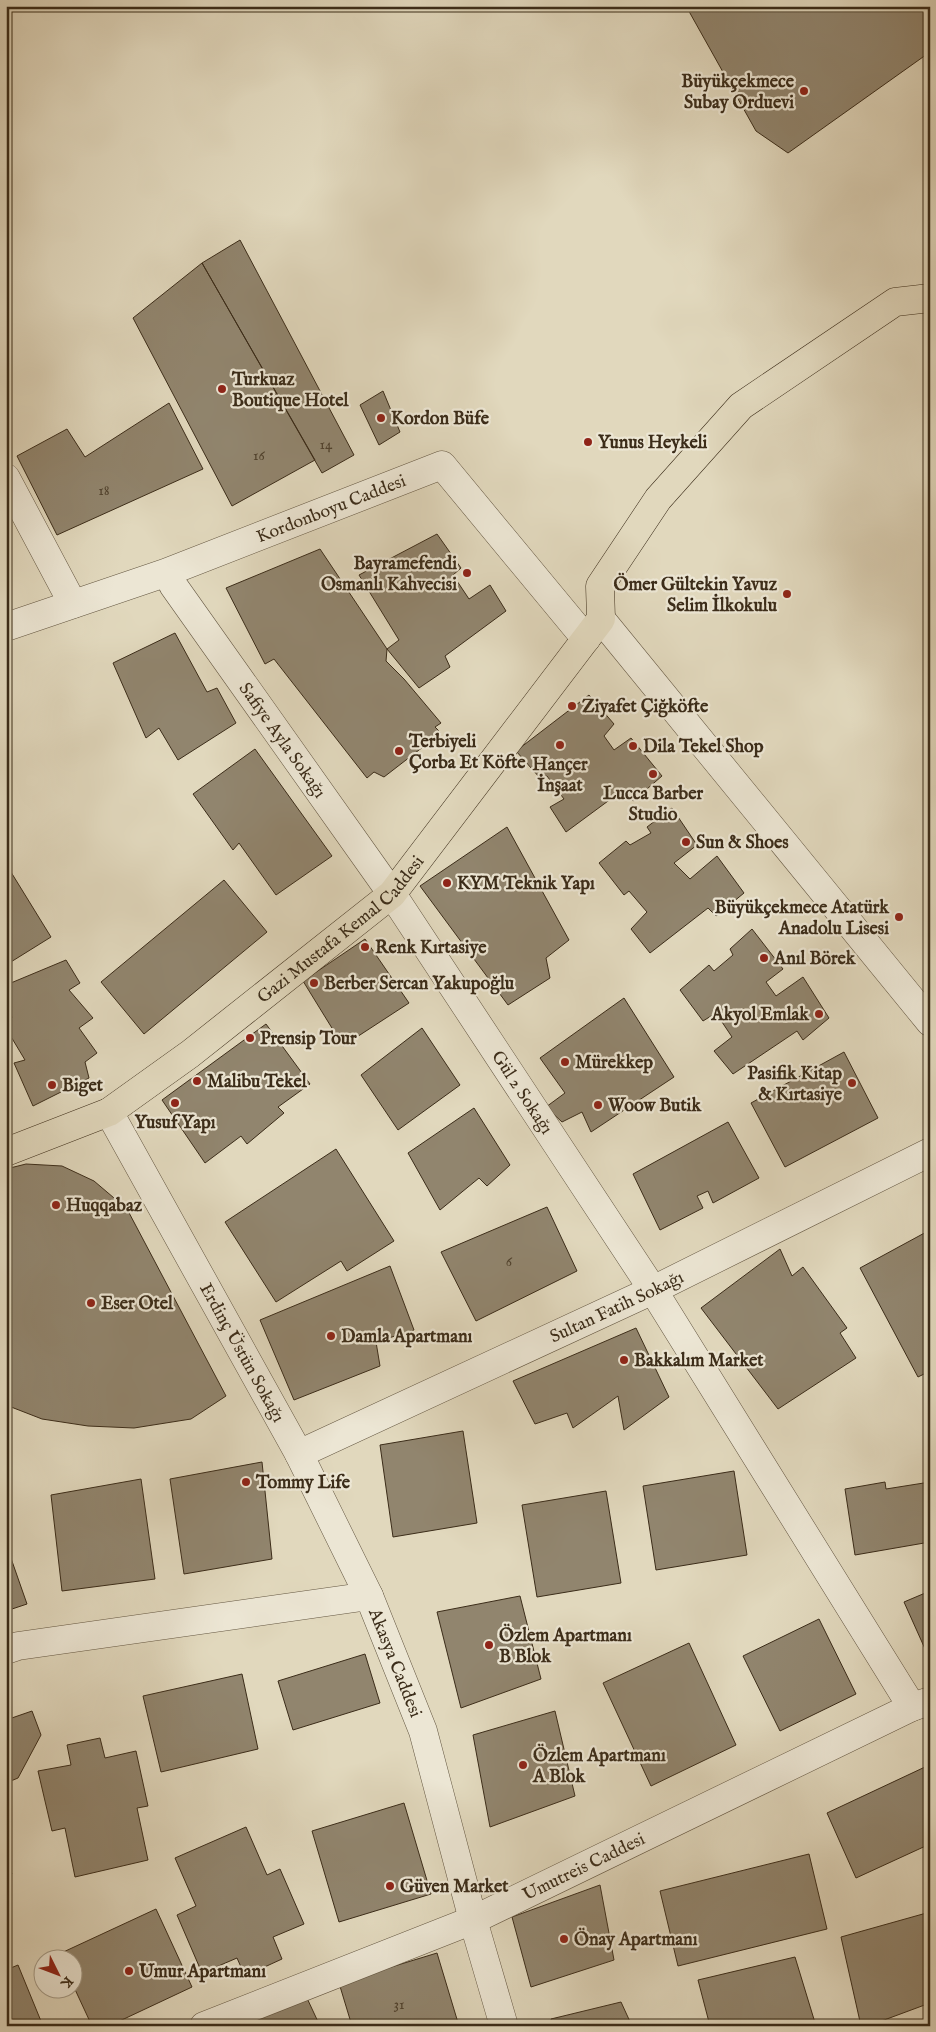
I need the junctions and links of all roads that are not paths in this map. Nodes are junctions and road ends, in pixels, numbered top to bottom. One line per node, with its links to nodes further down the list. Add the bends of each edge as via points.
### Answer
1 (930, 298): 6 (main road, via 895,302 741,406 658,499 600,586)
2 (6, 478): 4 (street)
3 (174, 585): 7 (street, Safiye Ayla Sokağı)
4 (73, 604): 5 (street, Kordonboyu Caddesi); 6 (street, Kordonboyu Caddesi, via 165,573 442,465)
5 (6, 627)
6 (594, 629): 7 (main road, Gazi Mustafa Kemal Caddesi); 8 (street)
7 (392, 894): 9 (main road, Gazi Mustafa Kemal Caddesi, via 190,1054); 12 (street, Gül 2 Sokağı)
8 (930, 1022)
9 (109, 1112): 10 (main road, Gazi Mustafa Kemal Caddesi); 13 (street, Erdinç Üstün Sokağı)
10 (9, 1145)
11 (930, 1152): 12 (street, Sultan Fatih Sokağı)
12 (653, 1290): 13 (street, Sultan Fatih Sokağı); 16 (street, Gül 2 Sokağı)
13 (299, 1454): 14 (street, Erdinç Üstün Sokağı)
14 (369, 1596): 15 (street, Akasya Caddesi); 17 (street, Akasya Caddesi, via 423,1731)
15 (6, 1650)
16 (921, 1704): 17 (street, Umutreis Caddesi)
17 (473, 1920): 18 (street, Umutreis Caddesi); 19 (street, Akasya Caddesi)
18 (204, 2026)
19 (504, 2026)

